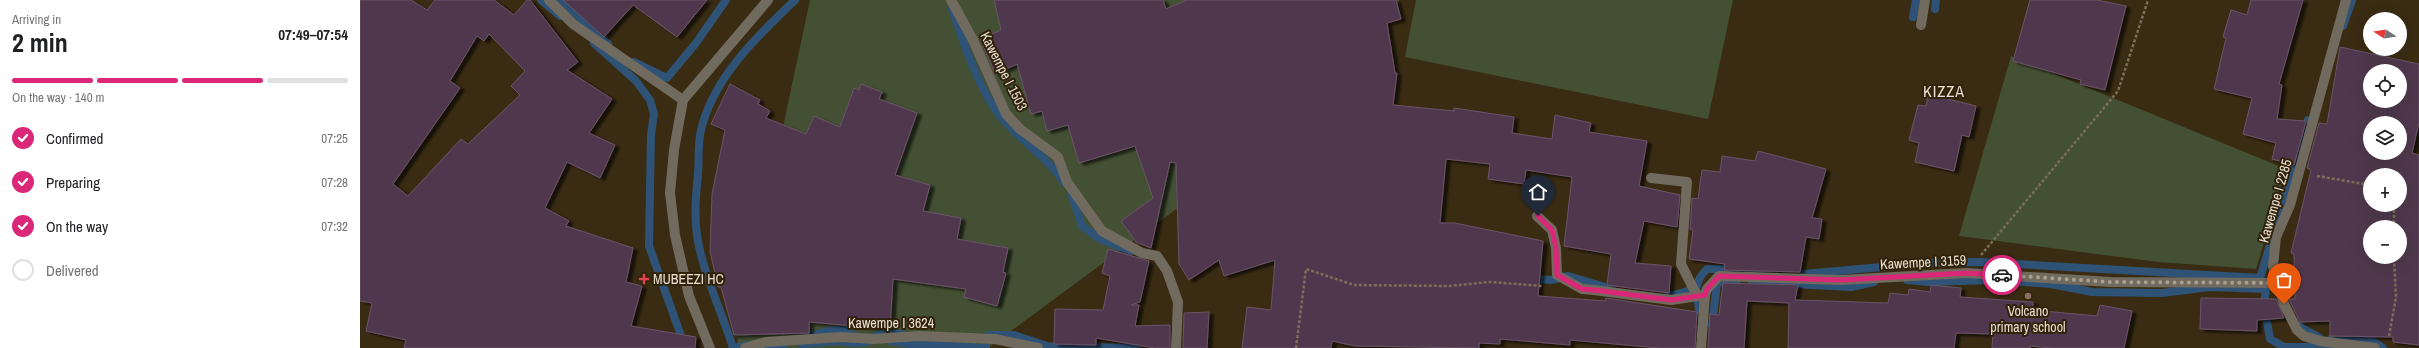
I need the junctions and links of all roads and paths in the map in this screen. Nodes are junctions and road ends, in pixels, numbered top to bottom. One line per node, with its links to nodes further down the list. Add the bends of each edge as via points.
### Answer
1 (549, 0): 8 (street, via 573,24)
2 (768, 0): 8 (street)
3 (951, 0): 22 (street, Kawempe I 1503, via 973,40 1006,114 1020,129 1058,157 1066,182 1102,231 1142,253 1157,256 1167,272 1178,302)
4 (1925, 0): 7 (street)
5 (2148, 0): 14 (path, via 2118,91)
6 (2346, 0): 9 (street, Kawempe I 2285)
7 (1921, 24)
8 (683, 100): 19 (street, via 670,193 675,235 689,296)
9 (2298, 173): 11 (path); 15 (street, Kawempe I 2285, via 2290,205 2276,237 2273,266)
10 (1651, 178): 17 (street, via 1687,182 1681,264)
11 (2363, 184)
12 (1538, 216): 17 (street, via 1552,230 1557,275 1582,289 1671,300)
13 (2394, 264): 18 (path, via 2396,297)
14 (1966, 273): 15 (street, Kawempe I 3159, via 2110,282); 17 (street, Kawempe I 3159, via 1841,280 1719,276)
15 (2279, 283): 25 (street, Kawempe I 2285, via 2284,304 2297,330 2304,336 2320,341)
16 (1551, 286): 23 (path, via 1490,282 1449,286 1354,285 1306,269)
17 (1700, 294): 24 (street)
18 (2388, 341)
19 (710, 348)
20 (745, 348): 21 (street, Kawempe I 3624, via 766,342 841,337 874,339 919,336 995,339)
21 (1038, 348)
22 (1176, 348)
23 (1296, 348)
24 (1701, 348)
25 (2375, 348)

